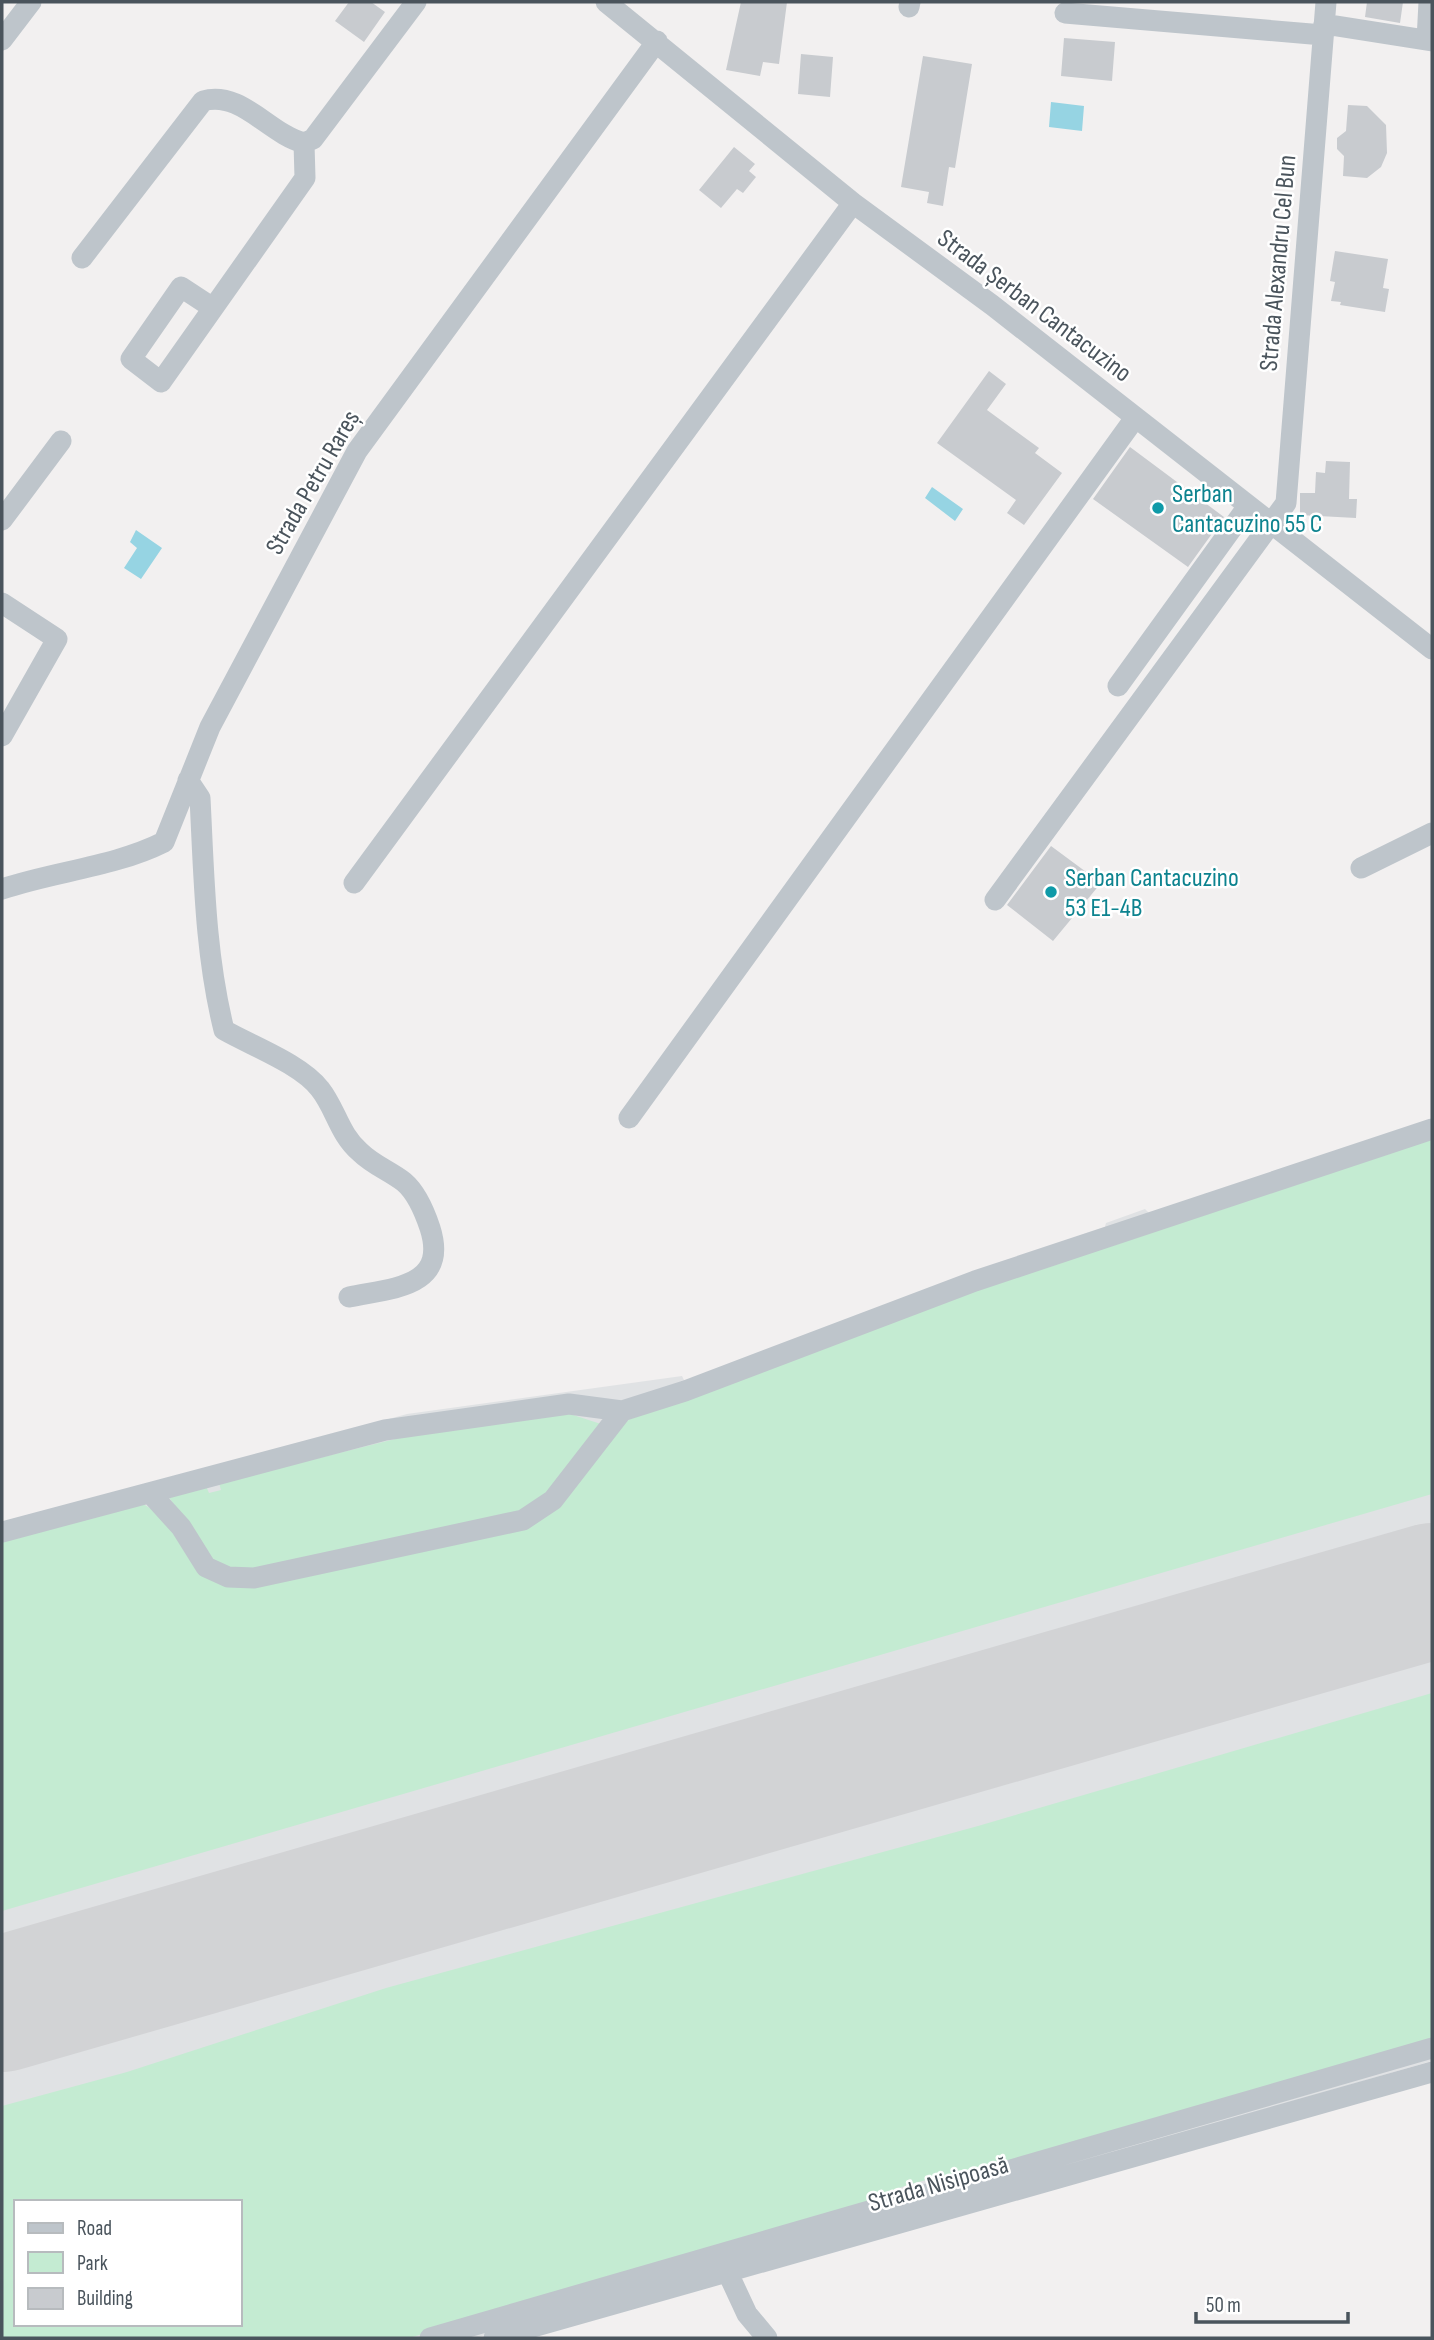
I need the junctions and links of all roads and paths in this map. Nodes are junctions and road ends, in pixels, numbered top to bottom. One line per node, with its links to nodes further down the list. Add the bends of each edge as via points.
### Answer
1 (31, 2): 8 (street)
2 (416, 2): 11 (street, via 313,139)
3 (606, 2): 9 (street, Strada Șerban Cantacuzino)
4 (1326, 2): 7 (street, Strada Alexandru Cel Bun)
5 (1429, 2): 10 (street)
6 (1065, 13): 7 (street)
7 (1323, 30): 10 (street); 19 (street, Strada Alexandru Cel Bun, via 1286,503)
8 (2, 40)
9 (657, 41): 12 (street, Strada Șerban Cantacuzino); 24 (street, Strada Petru Rareș, via 357,451 210,727)
10 (1429, 41)
11 (304, 143): 13 (street, via 230,100 216,97 203,101); 14 (street, via 305,178)
12 (846, 211): 15 (street, Strada Șerban Cantacuzino, via 992,305); 27 (street)
13 (82, 258)
14 (213, 308)
15 (1135, 418): 17 (street, Strada Șerban Cantacuzino); 30 (street)
16 (61, 440): 18 (street)
17 (1248, 506): 19 (street, Strada Șerban Cantacuzino); 22 (street)
18 (2, 520)
19 (1271, 524): 21 (street, Strada Șerban Cantacuzino); 29 (street, Strada Alexandru Cel Bun)
20 (2, 603): 23 (street, via 57,639)
21 (1432, 649)
22 (1118, 687)
23 (2, 736)
24 (188, 780): 28 (street, Strada Petru Rareș, via 164,842 141,853); 32 (street, via 200,798 212,982 224,1030 307,1075 358,1151 405,1183 424,1210 434,1240 426,1274 411,1283)
25 (1432, 834): 26 (street)
26 (1361, 868)
27 (354, 883)
28 (2, 889)
29 (995, 900)
30 (629, 1118)
31 (1432, 1129): 33 (street, via 975,1281)
32 (349, 1297)
33 (622, 1411): 34 (street, via 569,1404 385,1430); 34 (street, via 553,1500 523,1520 254,1578 228,1577 206,1567 181,1527)
34 (151, 1494): 35 (street)
35 (2, 1532)
36 (1432, 2048): 39 (street)
37 (1432, 2072): 38 (street, Strada Nisipoasă)
38 (727, 2271): 40 (street, Strada Nisipoasă); 41 (street, via 747,2314)
39 (430, 2338)
40 (494, 2338)
41 (767, 2338)

